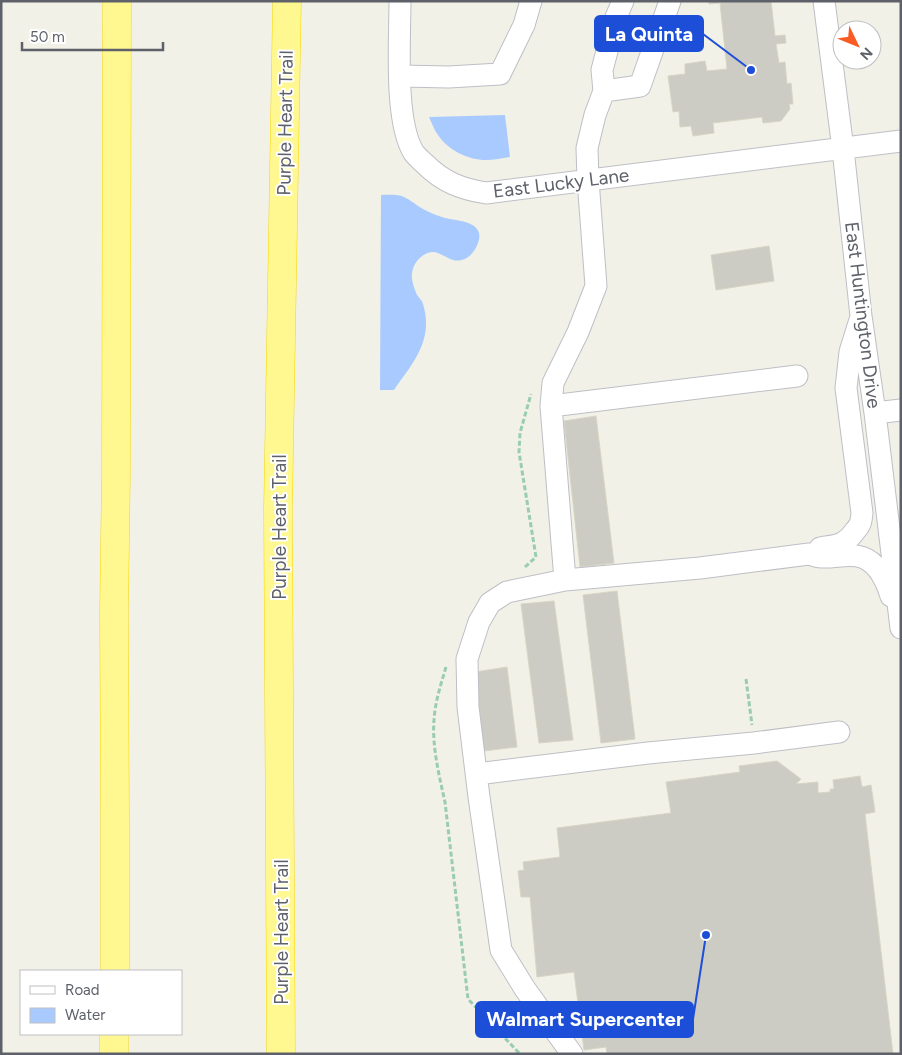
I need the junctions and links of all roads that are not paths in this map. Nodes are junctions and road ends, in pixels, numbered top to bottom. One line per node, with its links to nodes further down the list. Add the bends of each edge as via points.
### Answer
1 (117, 1): 24 (highway)
2 (287, 1): 27 (highway, Purple Heart Trail, via 278,509)
3 (400, 1): 8 (street, East Lucky Lane)
4 (532, 1): 8 (street, via 500,74 449,78)
5 (623, 1): 9 (street, via 602,70)
6 (670, 1): 9 (street, via 640,86)
7 (824, 1): 11 (street, East Huntington Drive)
8 (400, 76): 12 (street, East Lucky Lane, via 402,117 414,154 452,184 486,193)
9 (604, 91): 12 (street, via 594,115 587,148)
10 (901, 141): 11 (street, East Lucky Lane)
11 (843, 149): 12 (street, East Lucky Lane); 13 (street, East Huntington Drive)
12 (588, 180): 15 (street, via 596,286 553,383)
13 (861, 316): 17 (street, East Huntington Drive); 18 (street, via 850,352 846,388 861,524 849,540)
14 (796, 376): 15 (street)
15 (551, 406): 19 (street)
16 (901, 410): 17 (street)
17 (875, 413): 20 (street, East Huntington Drive)
18 (809, 554): 19 (street); 21 (street, via 820,557 858,556 877,566 887,582)
19 (565, 580): 23 (street, via 507,592 490,603 479,622 467,659 468,707)
20 (901, 628)
21 (901, 635)
22 (839, 732): 23 (street)
23 (476, 774): 28 (street, via 501,950)
24 (115, 970)
25 (114, 1035): 26 (highway)
26 (114, 1054)
27 (282, 1054)
28 (572, 1054)

